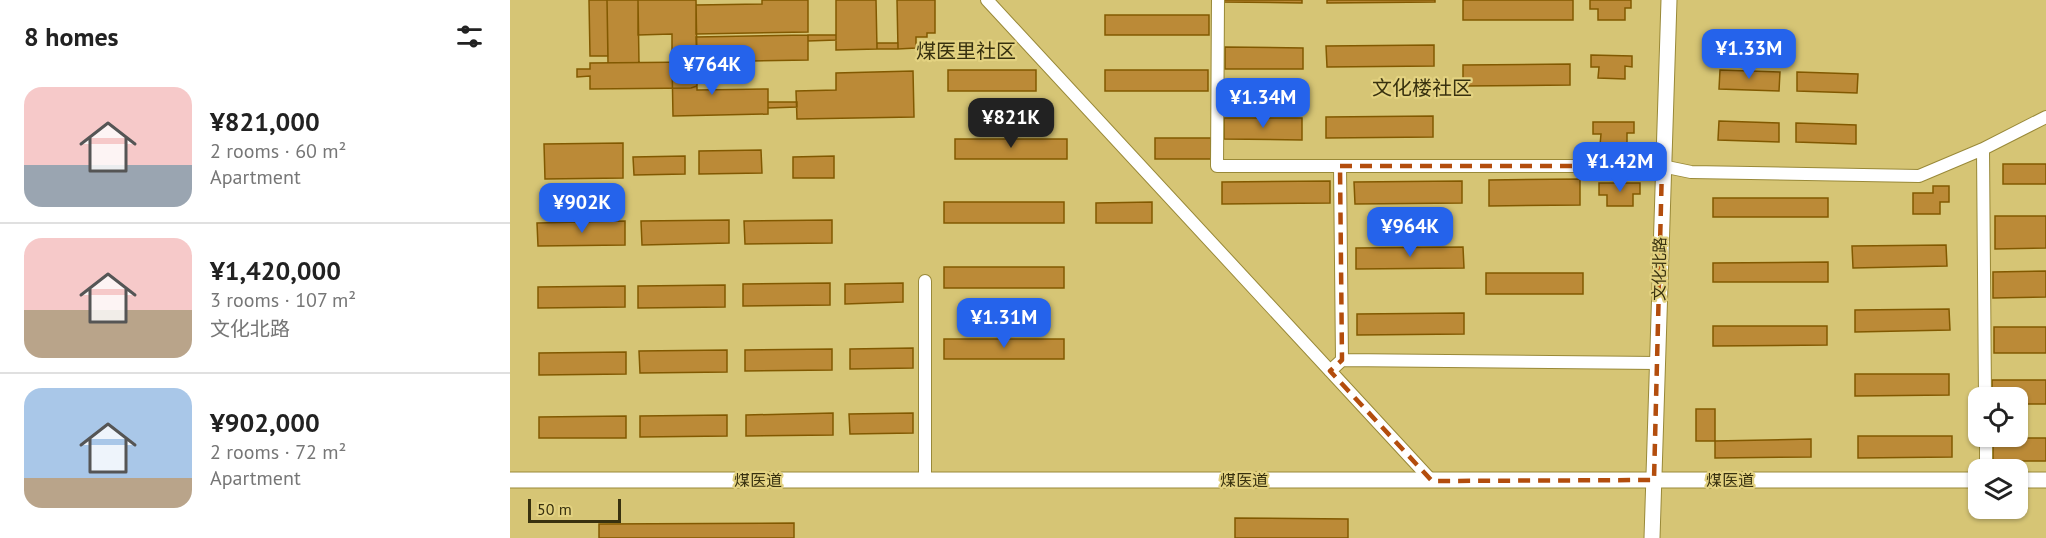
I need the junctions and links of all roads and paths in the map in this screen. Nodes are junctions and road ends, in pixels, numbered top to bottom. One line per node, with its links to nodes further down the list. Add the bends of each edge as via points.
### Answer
1 (987, 0): 11 (street)
2 (1218, 0): 6 (street, via 1217,166)
3 (1669, 0): 7 (street, 文化北路)
4 (2046, 117): 5 (street)
5 (1983, 149): 7 (street, via 1919,176 1691,172); 12 (street)
6 (1340, 166): 7 (street); 9 (street)
7 (1662, 166): 10 (street, 文化北路)
8 (925, 281): 14 (street)
9 (1342, 360): 10 (street); 11 (street)
10 (1657, 363): 15 (street, 文化北路)
11 (1330, 371): 19 (street)
12 (1985, 387)
13 (510, 480): 14 (street, 煤医道)
14 (926, 480): 19 (street, 煤医道)
15 (1654, 480): 16 (street, 煤医道); 19 (street, 煤医道); 20 (street, 文化北路)
16 (1968, 480)
17 (2028, 480): 18 (street)
18 (2046, 480)
19 (1432, 481)
20 (1652, 538)

